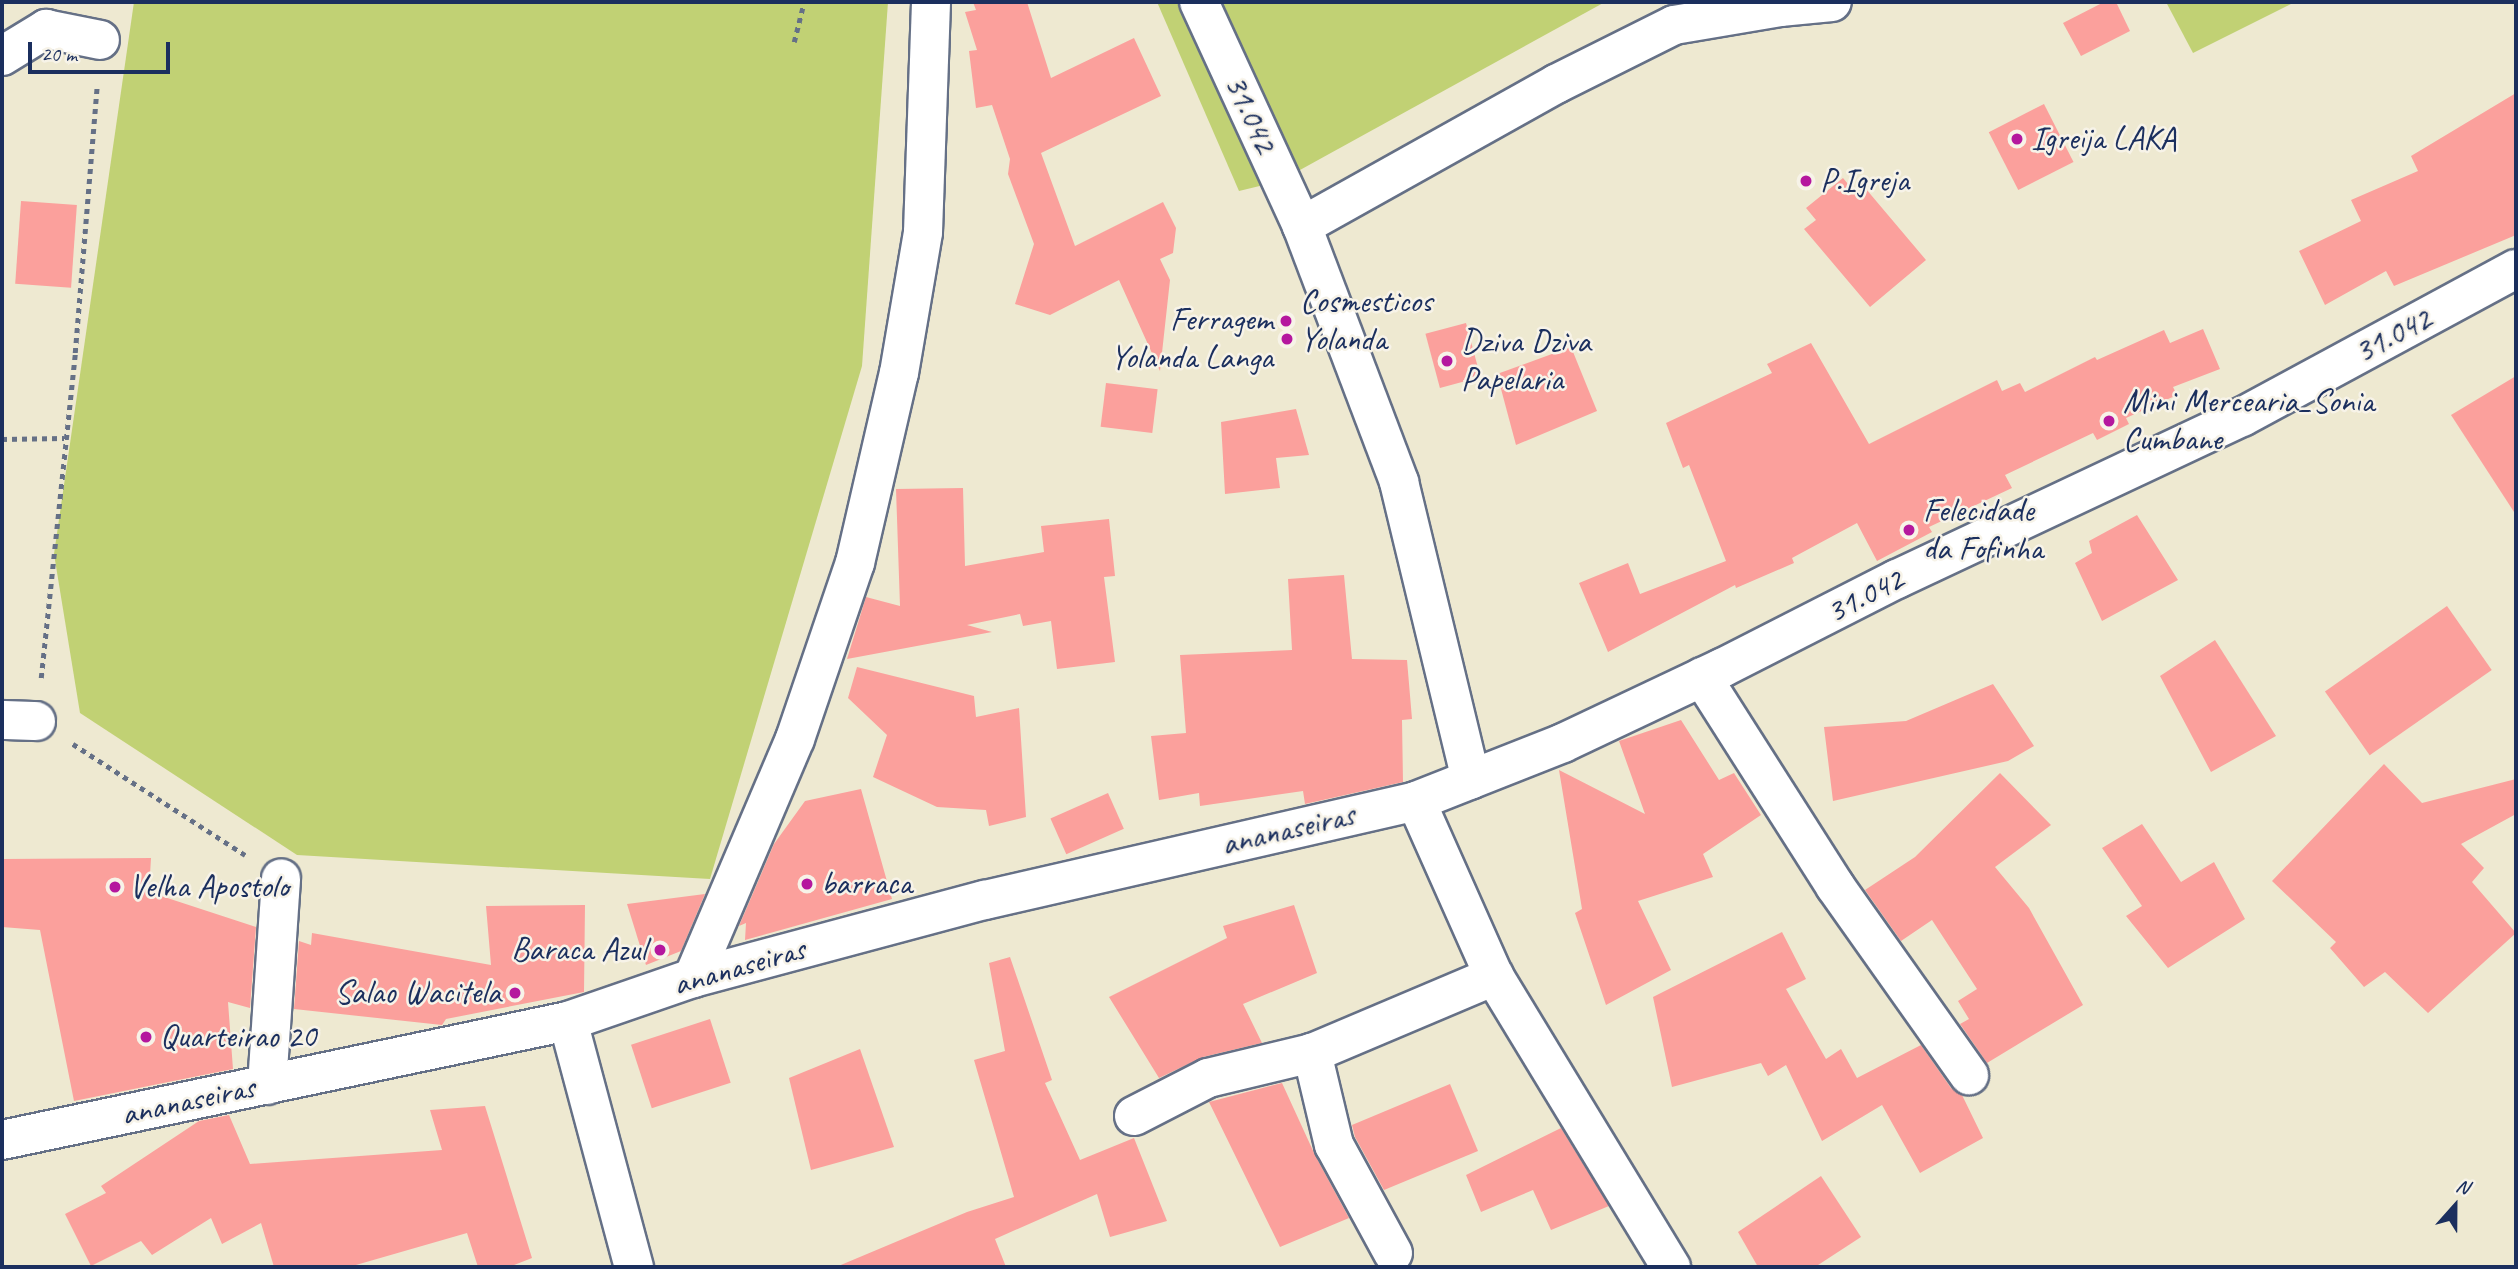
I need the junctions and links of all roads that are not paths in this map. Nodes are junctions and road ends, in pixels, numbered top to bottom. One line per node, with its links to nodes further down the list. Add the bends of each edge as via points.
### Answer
1 (931, 2): 13 (street, via 923,232 899,373 855,563 795,739)
2 (1199, 2): 6 (street, 31.042)
3 (1832, 2): 6 (street, via 1674,25 1556,84)
4 (100, 40): 5 (street, via 46,29)
5 (2, 56)
6 (1302, 226): 9 (street, 31.042, via 1399,482)
7 (2516, 270): 8 (street, 31.042, via 2242,417 1897,579)
8 (1702, 677): 9 (street, 31.042, via 1563,743); 16 (street, via 1835,886)
9 (1471, 779): 10 (street, ananaseiras)
10 (1416, 801): 12 (street); 13 (street, ananaseiras, via 985,900)
11 (281, 878): 17 (street)
12 (1494, 976): 15 (street); 22 (street)
13 (693, 978): 14 (street, ananaseiras)
14 (568, 1021): 17 (street, ananaseiras); 21 (street)
15 (1312, 1053): 18 (street, via 1208,1078); 20 (street, via 1334,1144)
16 (1969, 1074)
17 (267, 1085): 19 (street, ananaseiras)
18 (1134, 1116)
19 (2, 1140)
20 (1393, 1254)
21 (634, 1267)
22 (1671, 1267)

